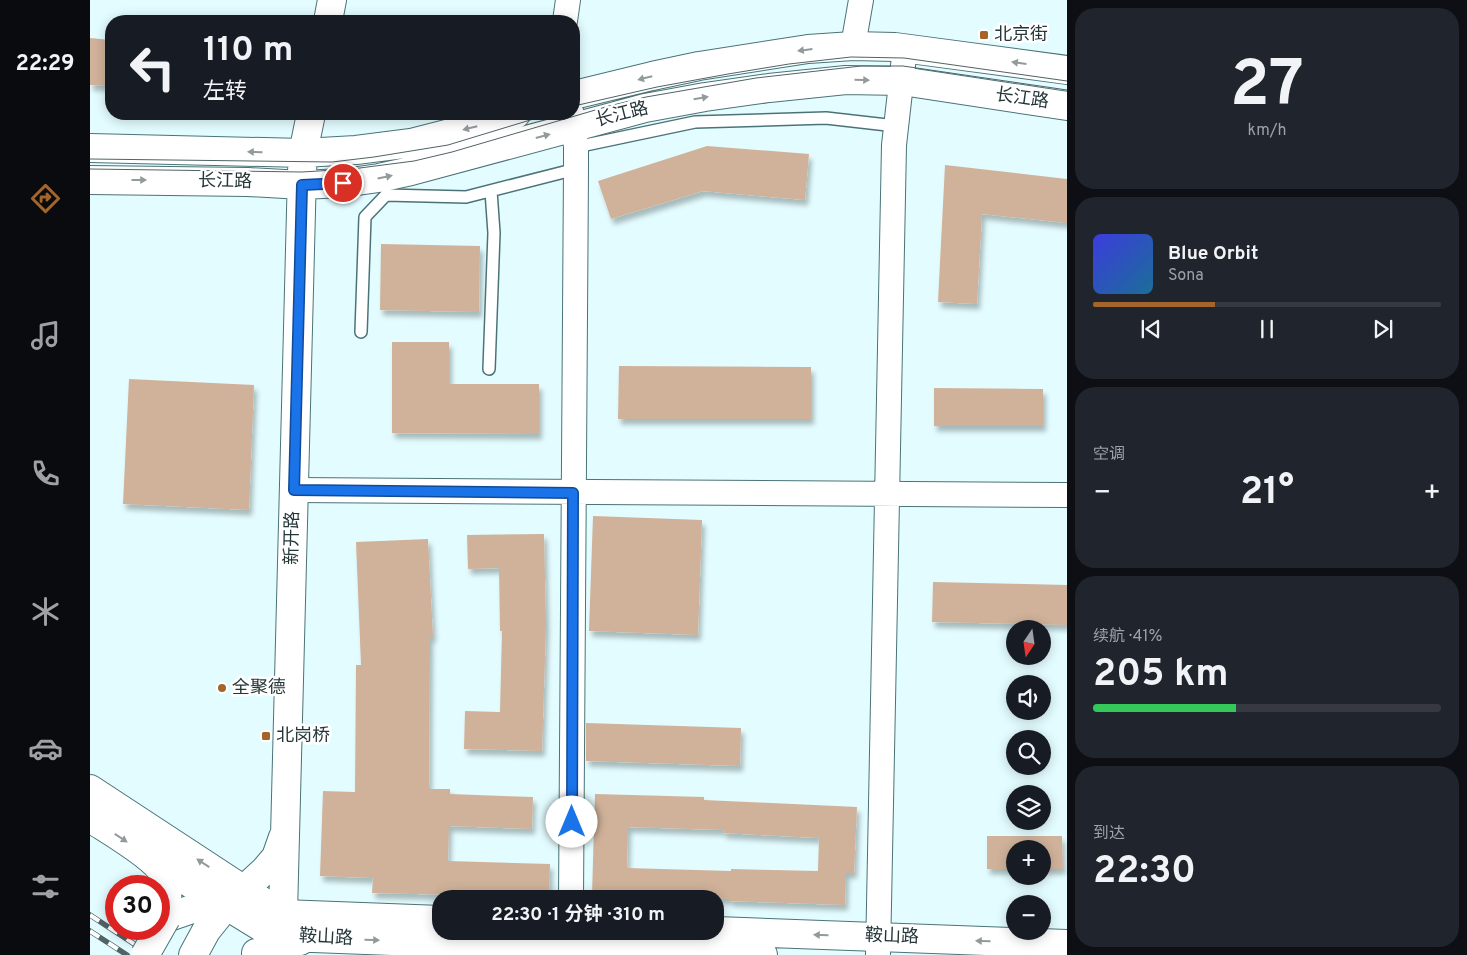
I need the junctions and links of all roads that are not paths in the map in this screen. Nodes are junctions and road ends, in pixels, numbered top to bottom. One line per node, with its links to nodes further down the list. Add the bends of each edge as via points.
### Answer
1 (332, 0): 4 (main road)
2 (568, 0): 5 (street)
3 (861, 0): 6 (street)
4 (329, 15)
5 (567, 15)
6 (853, 46): 7 (main road, 长江路); 10 (main road, 长江路, one-way to 10, via 808,49 699,66)
7 (905, 48): 8 (main road, 长江路, one-way to 7); 9 (street)
8 (1067, 70)
9 (902, 82): 11 (main road, 长江路); 14 (street); 15 (main road, 长江路, one-way to 9, via 645,108 705,97 846,80)
10 (580, 94)
11 (1067, 106)
12 (310, 120): 17 (main road, 新开路)
13 (497, 120): 17 (main road, 长江路, one-way to 17, via 411,143)
14 (896, 126): 15 (lane, via 826,118 695,122); 25 (street)
15 (575, 139): 19 (main road, 长江路, one-way to 15, via 379,178 459,159); 20 (lane); 24 (street)
16 (90, 148): 17 (main road, 长江路, one-way to 16)
17 (304, 152): 19 (main road, 新开路)
18 (90, 180): 19 (main road, 长江路, one-way to 19)
19 (302, 185): 23 (main road, 新开路)
20 (491, 191): 21 (lane, via 466,197 386,195 364,217); 22 (lane, via 494,233)
21 (360, 332)
22 (490, 369)
23 (294, 490): 24 (street); 29 (main road, 新开路)
24 (573, 493): 25 (street); 32 (street)
25 (886, 494): 26 (street); 40 (street)
26 (1067, 496)
27 (90, 789): 33 (main road, 鞍山路, one-way to 27)
28 (90, 818): 30 (main road, one-way to 30)
29 (286, 828): 33 (main road, via 276,857); 37 (main road, 新开路)
30 (151, 858): 31 (main road); 33 (main road)
31 (164, 875)
32 (571, 890)
33 (235, 898): 34 (main road); 37 (main road, 鞍山路); 42 (main road, via 206,932)
34 (170, 917)
35 (432, 921): 37 (main road, 鞍山路)
36 (724, 932): 40 (main road, 鞍山路, one-way to 36)
37 (267, 939): 43 (main road, 鞍山路, one-way to 43)
38 (154, 940): 41 (main road, bridge)
39 (1067, 944): 40 (main road, 鞍山路, one-way to 40)
40 (878, 946)
41 (145, 955)
42 (193, 955)
43 (763, 955)

